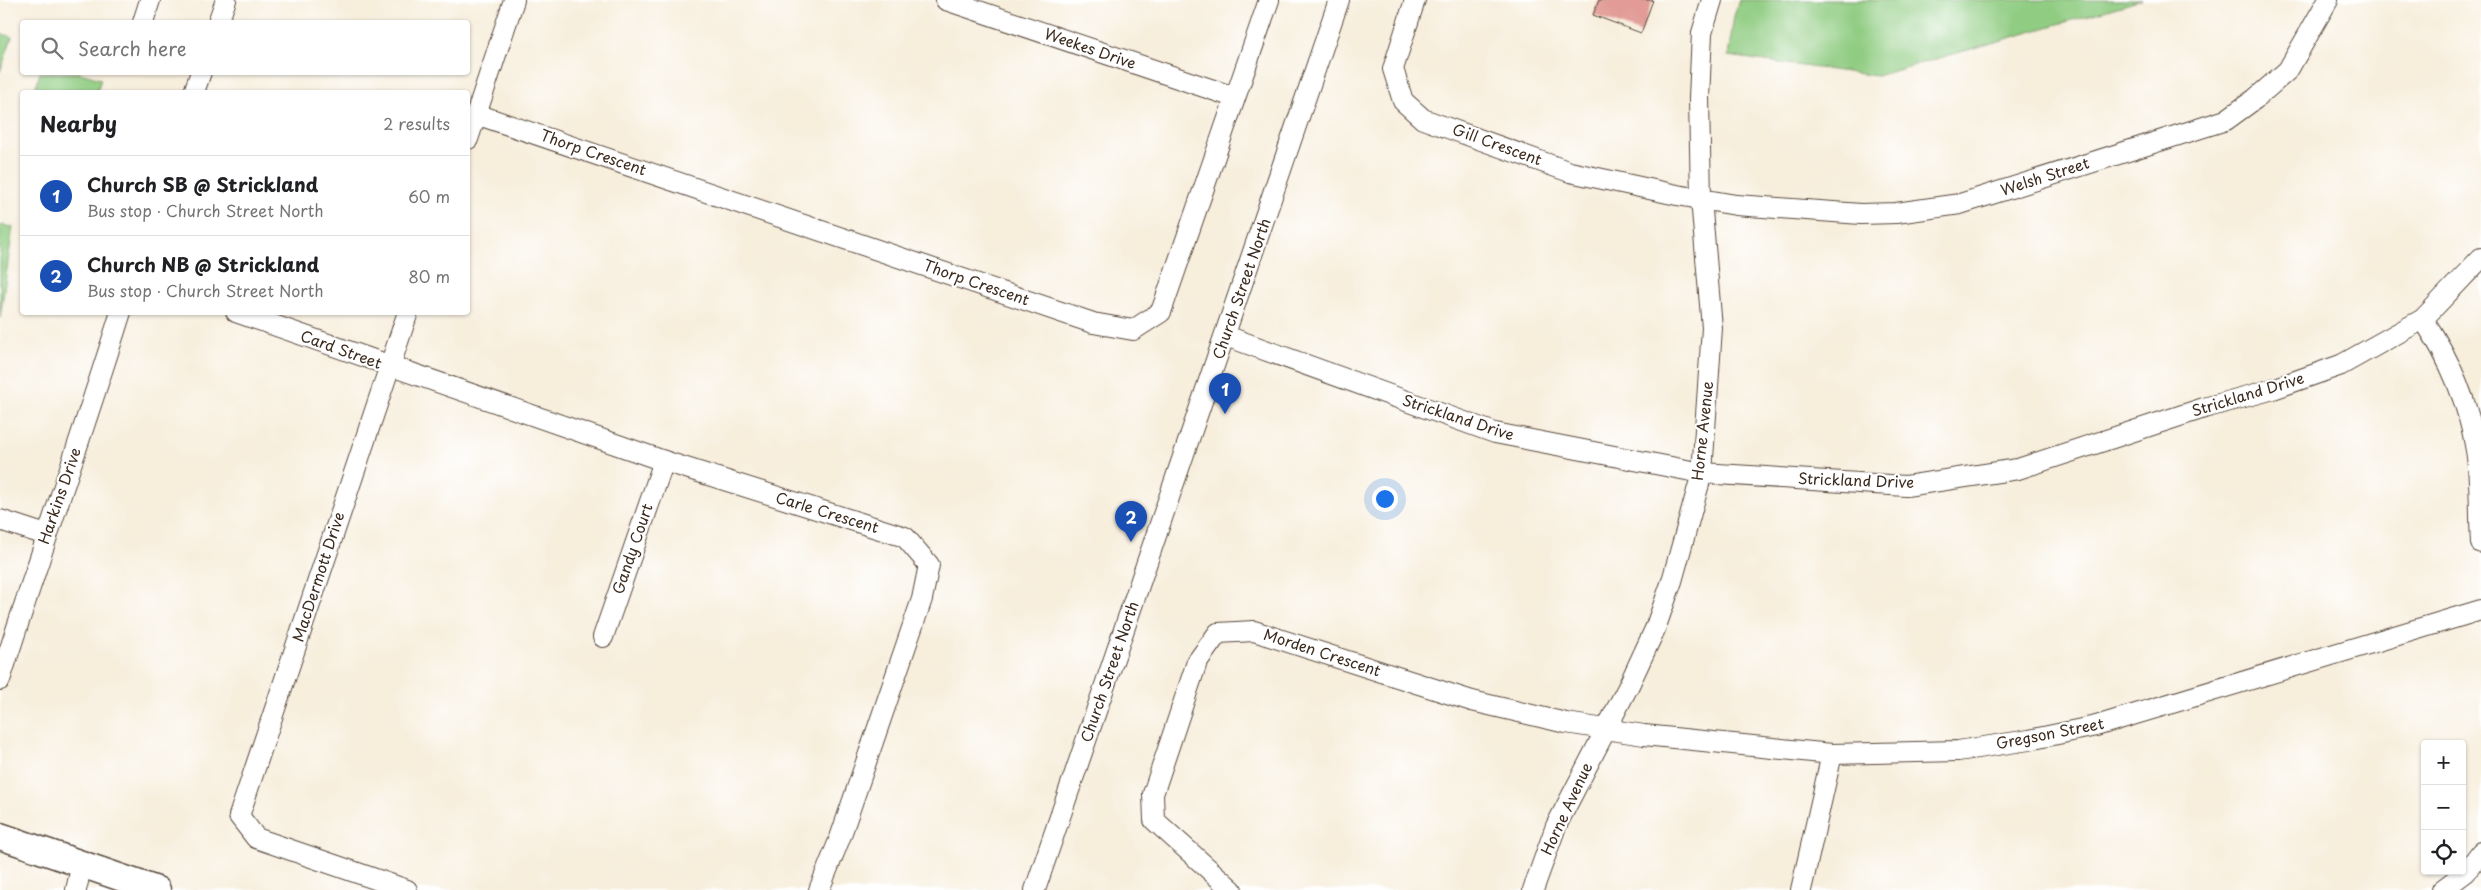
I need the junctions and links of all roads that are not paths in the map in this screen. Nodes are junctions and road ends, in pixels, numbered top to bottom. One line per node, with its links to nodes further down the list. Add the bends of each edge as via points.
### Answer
1 (150, 0): 10 (street)
2 (226, 0): 11 (street)
3 (514, 0): 15 (street)
4 (946, 0): 14 (street, Weekes Drive)
5 (1269, 0): 14 (street, Thorp Crescent)
6 (1339, 0): 23 (street, Church Street North)
7 (1415, 0): 17 (street, Gill Crescent, via 1393,69 1403,101 1423,119 1570,172)
8 (1712, 0): 17 (street, Horne Avenue, via 1702,33 1699,98)
9 (2328, 0): 17 (street, Welsh Street, via 2288,70 2226,120 1960,204 1896,213 1860,214 1736,205)
10 (144, 20)
11 (219, 20)
12 (200, 75): 13 (street)
13 (195, 90)
14 (1234, 97): 15 (street, Thorp Crescent, via 1161,312 1133,330 1093,323)
15 (476, 114): 16 (street)
16 (470, 133)
17 (1701, 199): 26 (street, Horne Avenue, via 1712,328)
18 (2481, 258): 22 (street, Strickland Drive)
19 (120, 315): 28 (street, Harkins Drive)
20 (244, 315): 24 (street, Card Street)
21 (407, 315): 24 (street, MacDermott Drive)
22 (2423, 319): 26 (street, Strickland Drive, via 2341,365 2018,469 1906,486); 29 (street, via 2462,389 2476,451)
23 (1226, 336): 26 (street, Strickland Drive, via 1495,433); 42 (street, Church Street North)
24 (389, 367): 25 (street, Carle Crescent); 40 (street, MacDermott Drive, via 239,816 256,838)
25 (664, 461): 31 (street, Gandy Court); 41 (street, Carle Crescent, via 905,537 929,565 922,599)
26 (1702, 474): 33 (street, Horne Avenue, via 1675,573 1655,629)
27 (0, 520): 28 (street)
28 (46, 535): 32 (street, Harkins Drive)
29 (2481, 543)
30 (2481, 610): 34 (street, Gregson Street, via 2096,726 1958,751)
31 (603, 637)
32 (0, 680)
33 (1605, 730): 34 (street, Gregson Street); 43 (street, Morden Crescent, via 1472,701 1254,631 1218,633 1197,662 1153,794 1154,820); 44 (street, Horne Avenue, via 1556,826)
34 (1832, 754): 45 (street)
35 (0, 836): 37 (main road)
36 (2481, 852): 46 (street, via 2466,872)
37 (82, 864): 38 (street); 39 (main road)
38 (76, 890)
39 (157, 890)
40 (407, 890)
41 (819, 890)
42 (1035, 890)
43 (1232, 890)
44 (1533, 890)
45 (1801, 890)
46 (2442, 890)

